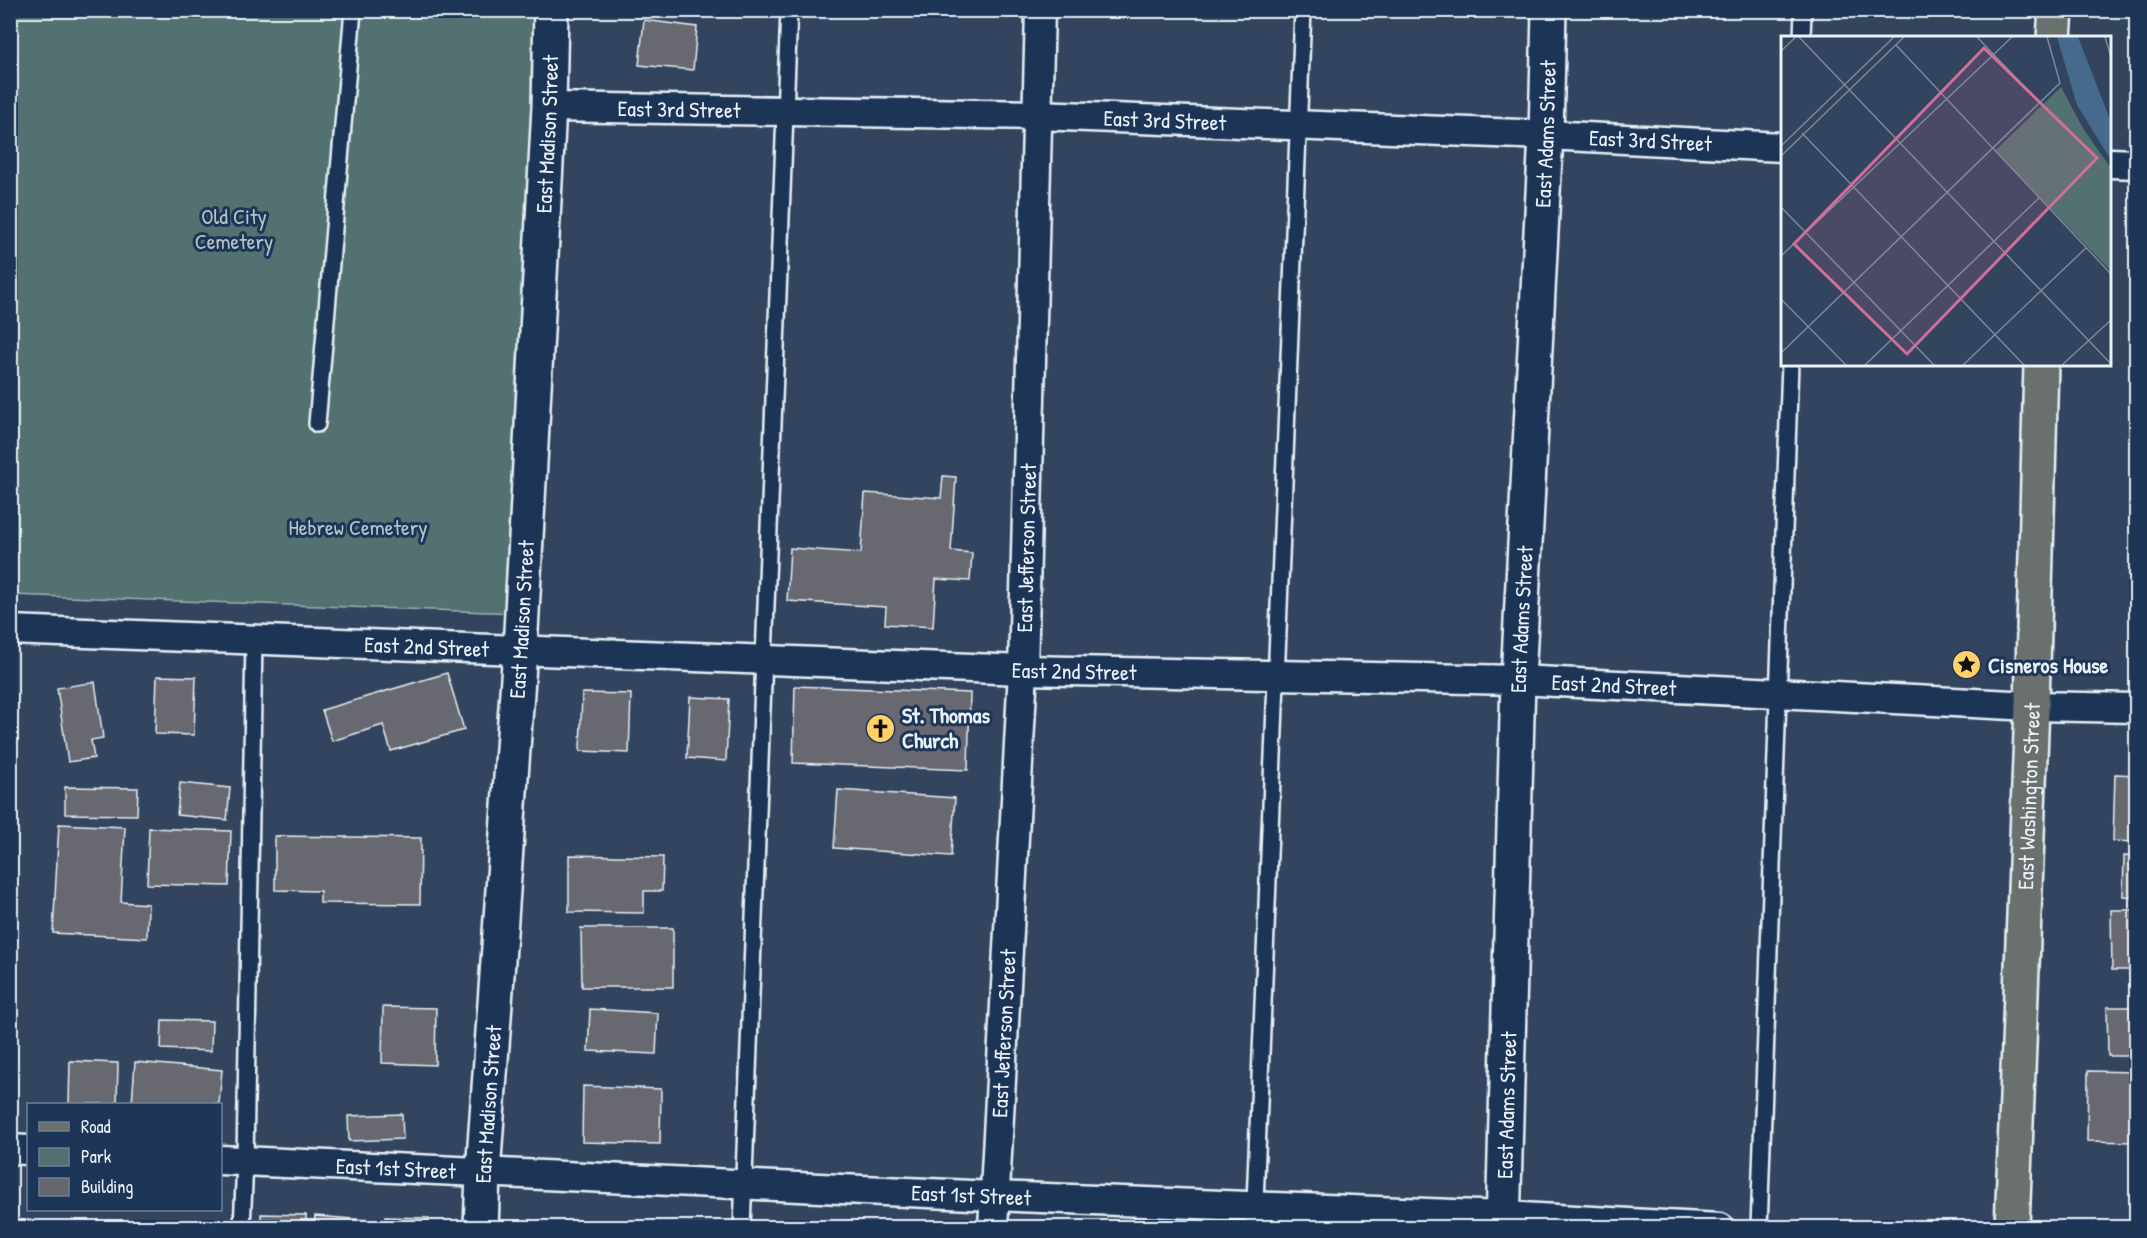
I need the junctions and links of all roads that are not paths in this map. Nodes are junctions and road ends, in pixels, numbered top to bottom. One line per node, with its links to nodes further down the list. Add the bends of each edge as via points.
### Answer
1 (353, 10): 21 (lane)
2 (551, 10): 11 (main road, East Madison Street)
3 (789, 10): 12 (lane)
4 (1040, 10): 13 (street, East Jefferson Street)
5 (1303, 10): 14 (lane)
6 (1550, 10): 15 (main road, East Adams Street)
7 (1803, 10): 9 (lane)
8 (2056, 10): 10 (main road)
9 (1802, 36)
10 (2054, 36)
11 (549, 107): 12 (street, East 3rd Street); 24 (main road, East Madison Street)
12 (785, 111): 13 (street, East 3rd Street); 25 (lane)
13 (1038, 115): 14 (street, East 3rd Street); 26 (street, East Jefferson Street)
14 (1299, 125): 15 (street, East 3rd Street); 27 (lane)
15 (1546, 135): 16 (street, East 3rd Street); 28 (main road, East Adams Street)
16 (1781, 147)
17 (2111, 163): 18 (street)
18 (2136, 164)
19 (1790, 366): 29 (lane)
20 (2041, 366): 30 (main road, East Washington Street)
21 (316, 424)
22 (10, 630): 23 (street, East 2nd Street)
23 (254, 640): 24 (street, East 2nd Street); 34 (lane)
24 (520, 650): 25 (street, East 2nd Street); 35 (main road, East Madison Street)
25 (764, 660): 26 (street, East 2nd Street); 36 (lane)
26 (1023, 670): 27 (street, East 2nd Street); 37 (street, East Jefferson Street)
27 (1276, 675): 28 (street, East 2nd Street); 38 (lane)
28 (1518, 680): 29 (street, East 2nd Street); 39 (main road, East Adams Street)
29 (1780, 693): 30 (street, East 2nd Street); 45 (lane)
30 (2032, 706): 31 (street, East 2nd Street); 46 (main road, East Washington Street)
31 (2136, 708)
32 (10, 1149): 33 (street)
33 (27, 1150)
34 (233, 1161): 35 (street, East 1st Street); 40 (lane)
35 (483, 1173): 36 (street, East 1st Street); 41 (main road, East Madison Street)
36 (743, 1185): 37 (street, East 1st Street); 42 (lane)
37 (993, 1196): 38 (street, East 1st Street); 43 (street, East Jefferson Street)
38 (1255, 1217): 39 (street, East 1st Street)
39 (1503, 1222): 44 (street, East 1st Street)
40 (242, 1227)
41 (481, 1227)
42 (742, 1227)
43 (993, 1227)
44 (1720, 1227)
45 (1759, 1227)
46 (2012, 1227)

